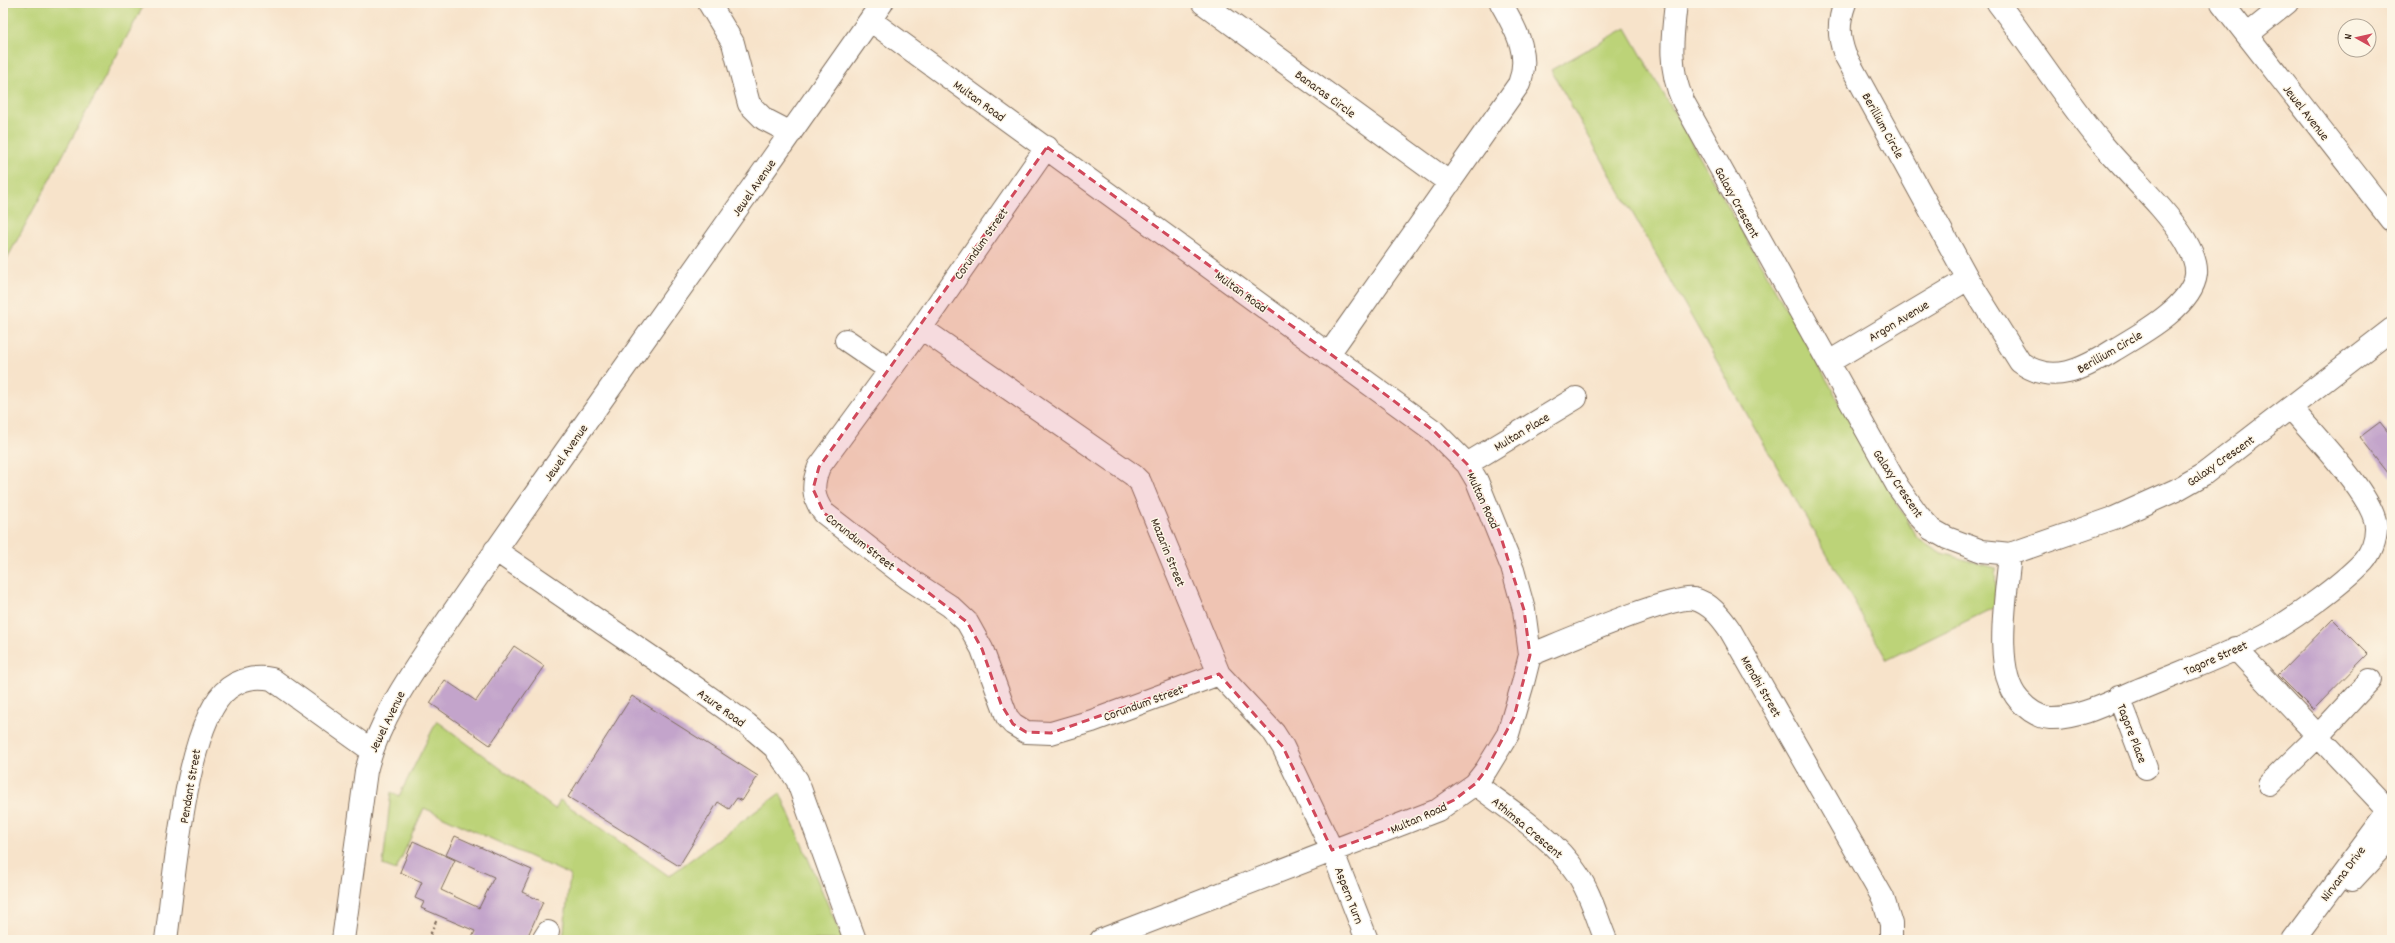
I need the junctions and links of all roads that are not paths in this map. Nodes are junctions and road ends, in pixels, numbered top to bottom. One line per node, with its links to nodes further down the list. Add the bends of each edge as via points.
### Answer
1 (709, 3): 11 (street, via 733,43 749,104 764,119)
2 (1203, 3): 13 (street, Banaras Circle)
3 (1501, 3): 13 (street, via 1524,52 1523,73 1514,93)
4 (1676, 3): 20 (street, Galaxy Crescent, via 1671,51 1676,85 1715,162)
5 (1845, 3): 15 (street, Berillium Circle, via 1839,30 1845,55)
6 (1998, 3): 15 (street, Berillium Circle, via 2092,131 2169,217 2186,241 2194,260 2196,274 2188,292 2161,320 2092,364 2073,373 2060,375 2028,369 2020,362)
7 (2222, 3): 10 (street, Jewel Avenue)
8 (2287, 3): 10 (street)
9 (876, 11): 11 (street, Jewel Avenue); 12 (street, Multan Road)
10 (2247, 35): 14 (street, Jewel Avenue)
11 (791, 132): 25 (street, Jewel Avenue)
12 (1047, 147): 16 (street, Corundum Street); 19 (street, Multan Road)
13 (1450, 183): 19 (street)
14 (2392, 221)
15 (1968, 279): 20 (street, Argon Avenue)
16 (921, 328): 21 (street, Corundum Street); 29 (street, Mazarin Street, via 1040,408 1140,482)
17 (2392, 330): 23 (street, Galaxy Crescent)
18 (846, 340): 21 (street)
19 (1328, 355): 24 (street, Multan Road, via 1434,431)
20 (1829, 362): 26 (street, Galaxy Crescent, via 1874,446 1919,516 1931,528 1966,547)
21 (890, 370): 29 (street, Corundum Street, via 819,467 813,489 816,501 824,513 910,579 950,606 967,622 982,649 1001,704 1013,724 1026,732 1051,733 1092,721)
22 (1576, 398): 24 (street, Multan Place)
23 (2291, 408): 26 (street, Galaxy Crescent, via 2231,455 2176,490 2078,532); 27 (street, Tagore Street, via 2366,498 2376,520 2375,538 2363,561 2337,584 2266,634)
24 (1467, 464): 28 (street, Multan Road, via 1488,504 1520,589)
25 (495, 550): 33 (street, Jewel Avenue, via 408,678 382,724); 43 (street, Azure Road, via 691,684 774,747 796,780)
26 (2010, 554): 31 (street, Tagore Street, via 2004,641 2005,671 2017,699 2038,715 2049,718 2073,714)
27 (2235, 648): 31 (street, Tagore Street); 32 (street)
28 (1530, 655): 35 (street, Multan Road, via 1508,734); 47 (street, Mendhi Street, via 1668,604 1693,599 1709,606 1730,630 1883,898 1891,924)
29 (1219, 674): 39 (street, Mazarin Street, via 1263,721 1283,747)
30 (2370, 680): 32 (street)
31 (2119, 697): 34 (street, Tagore Place)
32 (2318, 736): 36 (street); 37 (street)
33 (371, 750): 41 (street, Pendant Street, via 272,679 257,677 243,680 228,688 210,713 189,772); 42 (street, Jewel Avenue, via 362,796)
34 (2146, 768)
35 (1475, 784): 39 (street, Multan Road, via 1438,810); 46 (street, Athimsa Crescent, via 1534,829 1566,859 1586,889)
36 (2269, 784)
37 (2390, 809): 48 (street, Nirvana Drive)
38 (2392, 837): 48 (street, Nirvana Drive)
39 (1332, 850): 40 (street, Multan Road); 45 (street, Aspern Turn)
40 (1122, 936): 44 (street, Multan Road)
41 (166, 940)
42 (343, 940)
43 (855, 940)
44 (1101, 940)
45 (1367, 940)
46 (1606, 940)
47 (1891, 940)
48 (2293, 940)

